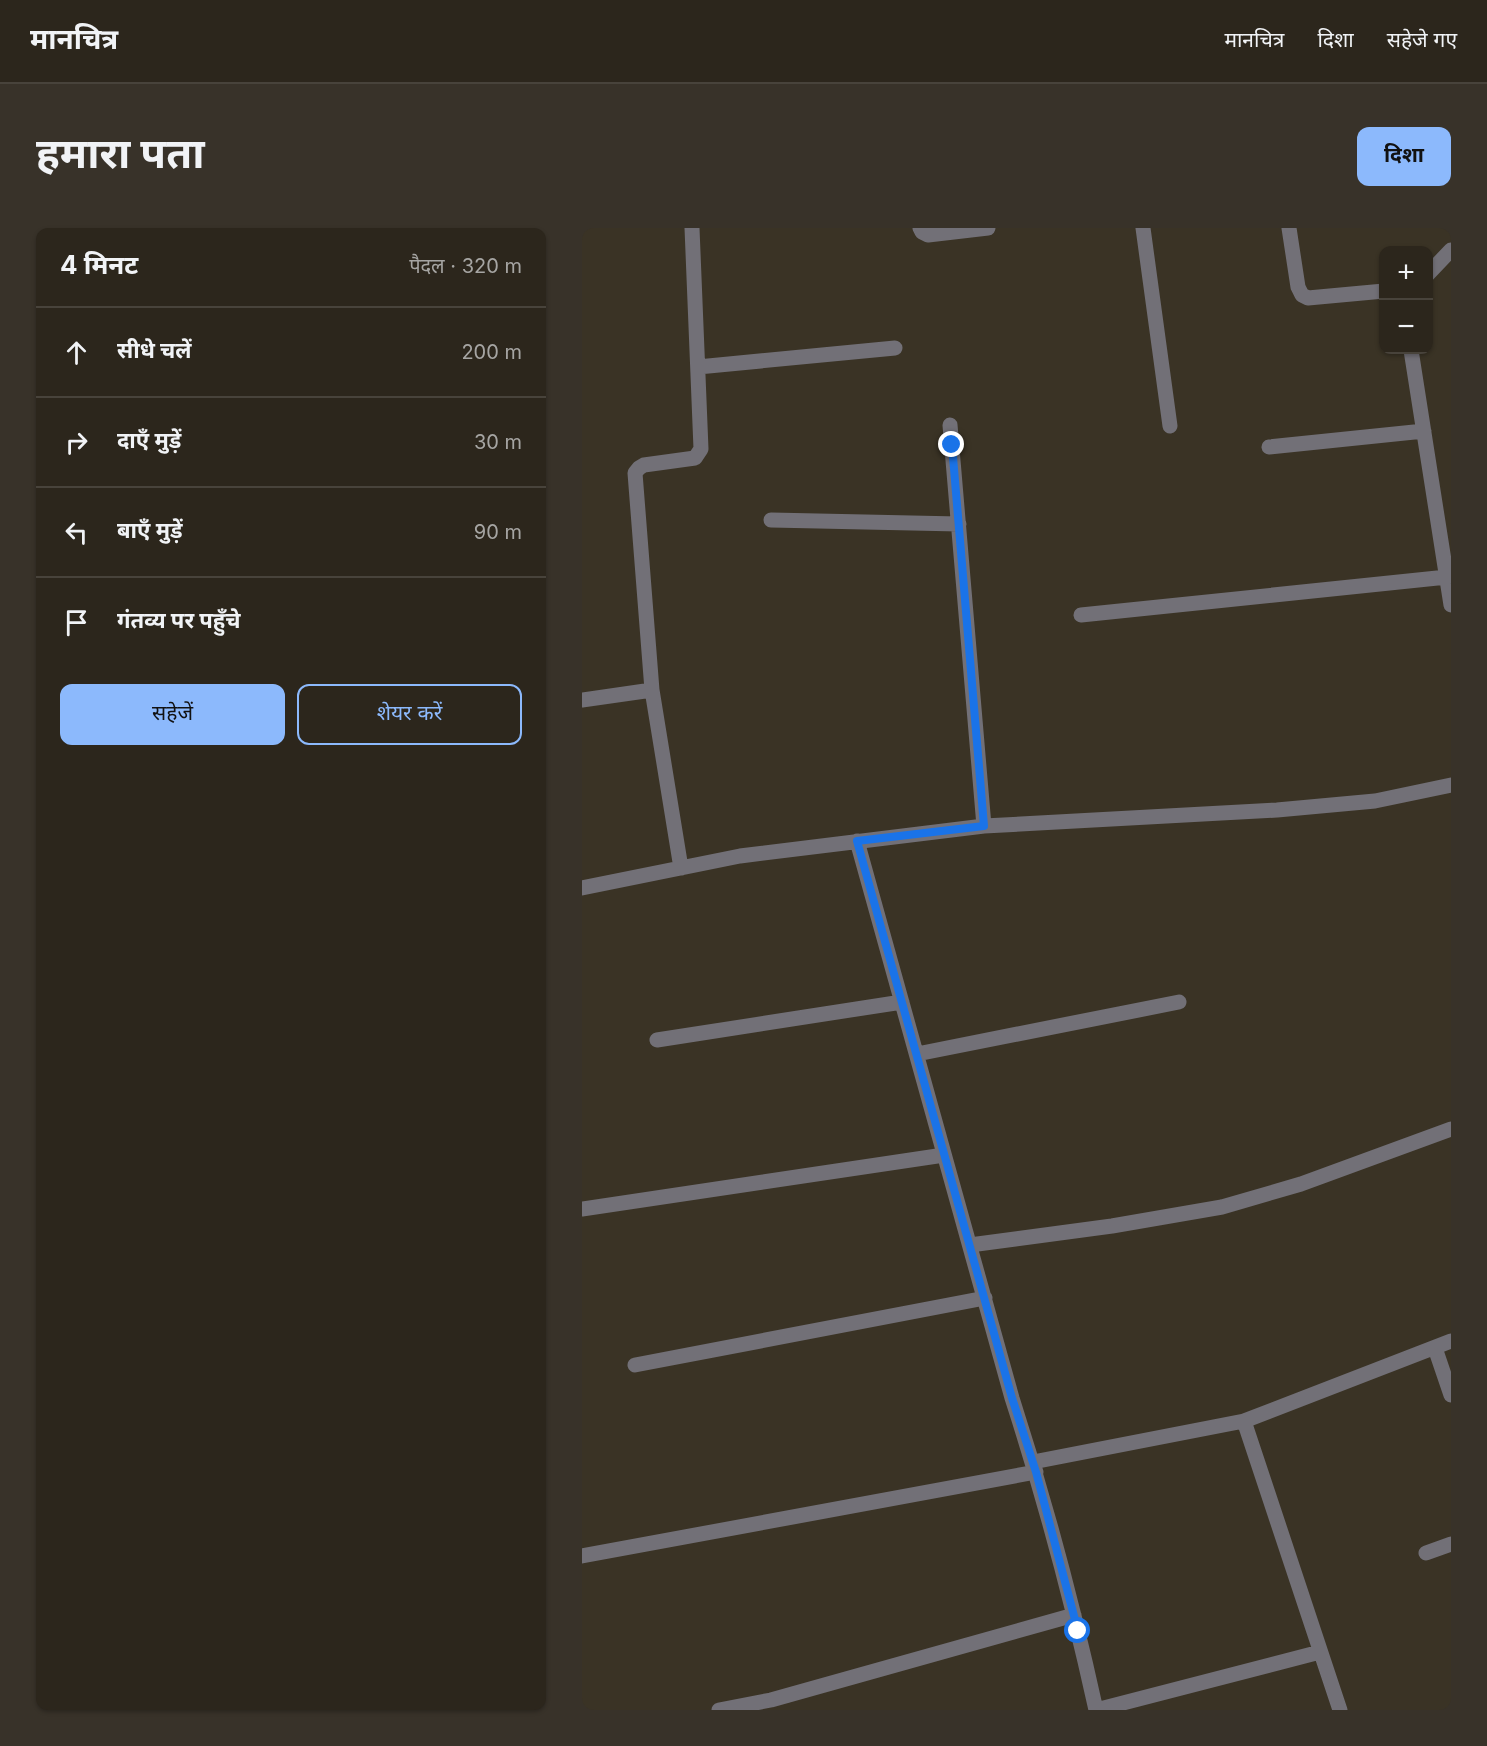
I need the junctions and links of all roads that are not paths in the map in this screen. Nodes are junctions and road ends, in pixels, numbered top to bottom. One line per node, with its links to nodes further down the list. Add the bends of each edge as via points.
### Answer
1 (692, 228): 11 (street)
2 (920, 228): 3 (street, via 928,235)
3 (988, 228)
4 (1143, 228): 13 (street)
5 (1289, 228): 8 (street, via 1302,295 1308,298)
6 (1451, 250): 7 (street)
7 (1433, 269)
8 (1379, 291)
9 (895, 348): 11 (street)
10 (1412, 354): 14 (street)
11 (698, 367): 21 (street, via 702,449 699,455 644,465 636,473)
12 (950, 425): 17 (street)
13 (1170, 426)
14 (1424, 431): 15 (street); 18 (street)
15 (1269, 447)
16 (771, 520): 17 (street)
17 (959, 524): 24 (street)
18 (1447, 577): 19 (street); 20 (street)
19 (1451, 605)
20 (1081, 615)
21 (652, 690): 22 (street); 26 (street)
22 (582, 700)
23 (1451, 785): 24 (street, via 1375,801 1277,810)
24 (984, 826): 25 (street)
25 (857, 841): 26 (street); 28 (street)
26 (681, 868): 27 (street)
27 (582, 888)
28 (902, 1002): 30 (street); 31 (street)
29 (1179, 1002): 31 (street)
30 (657, 1040)
31 (917, 1054): 33 (street)
32 (1451, 1129): 35 (street, via 1301,1184 1222,1207)
33 (944, 1155): 34 (street); 35 (street)
34 (582, 1209)
35 (970, 1245): 36 (street)
36 (985, 1298): 39 (street); 42 (street)
37 (1451, 1341): 38 (street)
38 (1435, 1348): 40 (street); 41 (street)
39 (635, 1365)
40 (1451, 1395)
41 (1244, 1421): 42 (street); 47 (street)
42 (1034, 1467): 45 (street); 46 (street)
43 (1451, 1544): 44 (street)
44 (1426, 1553)
45 (582, 1556)
46 (1074, 1615): 48 (street, via 771,1700); 49 (street)
47 (1320, 1652): 49 (street); 50 (street)
48 (718, 1710)
49 (1096, 1710)
50 (1340, 1710)

